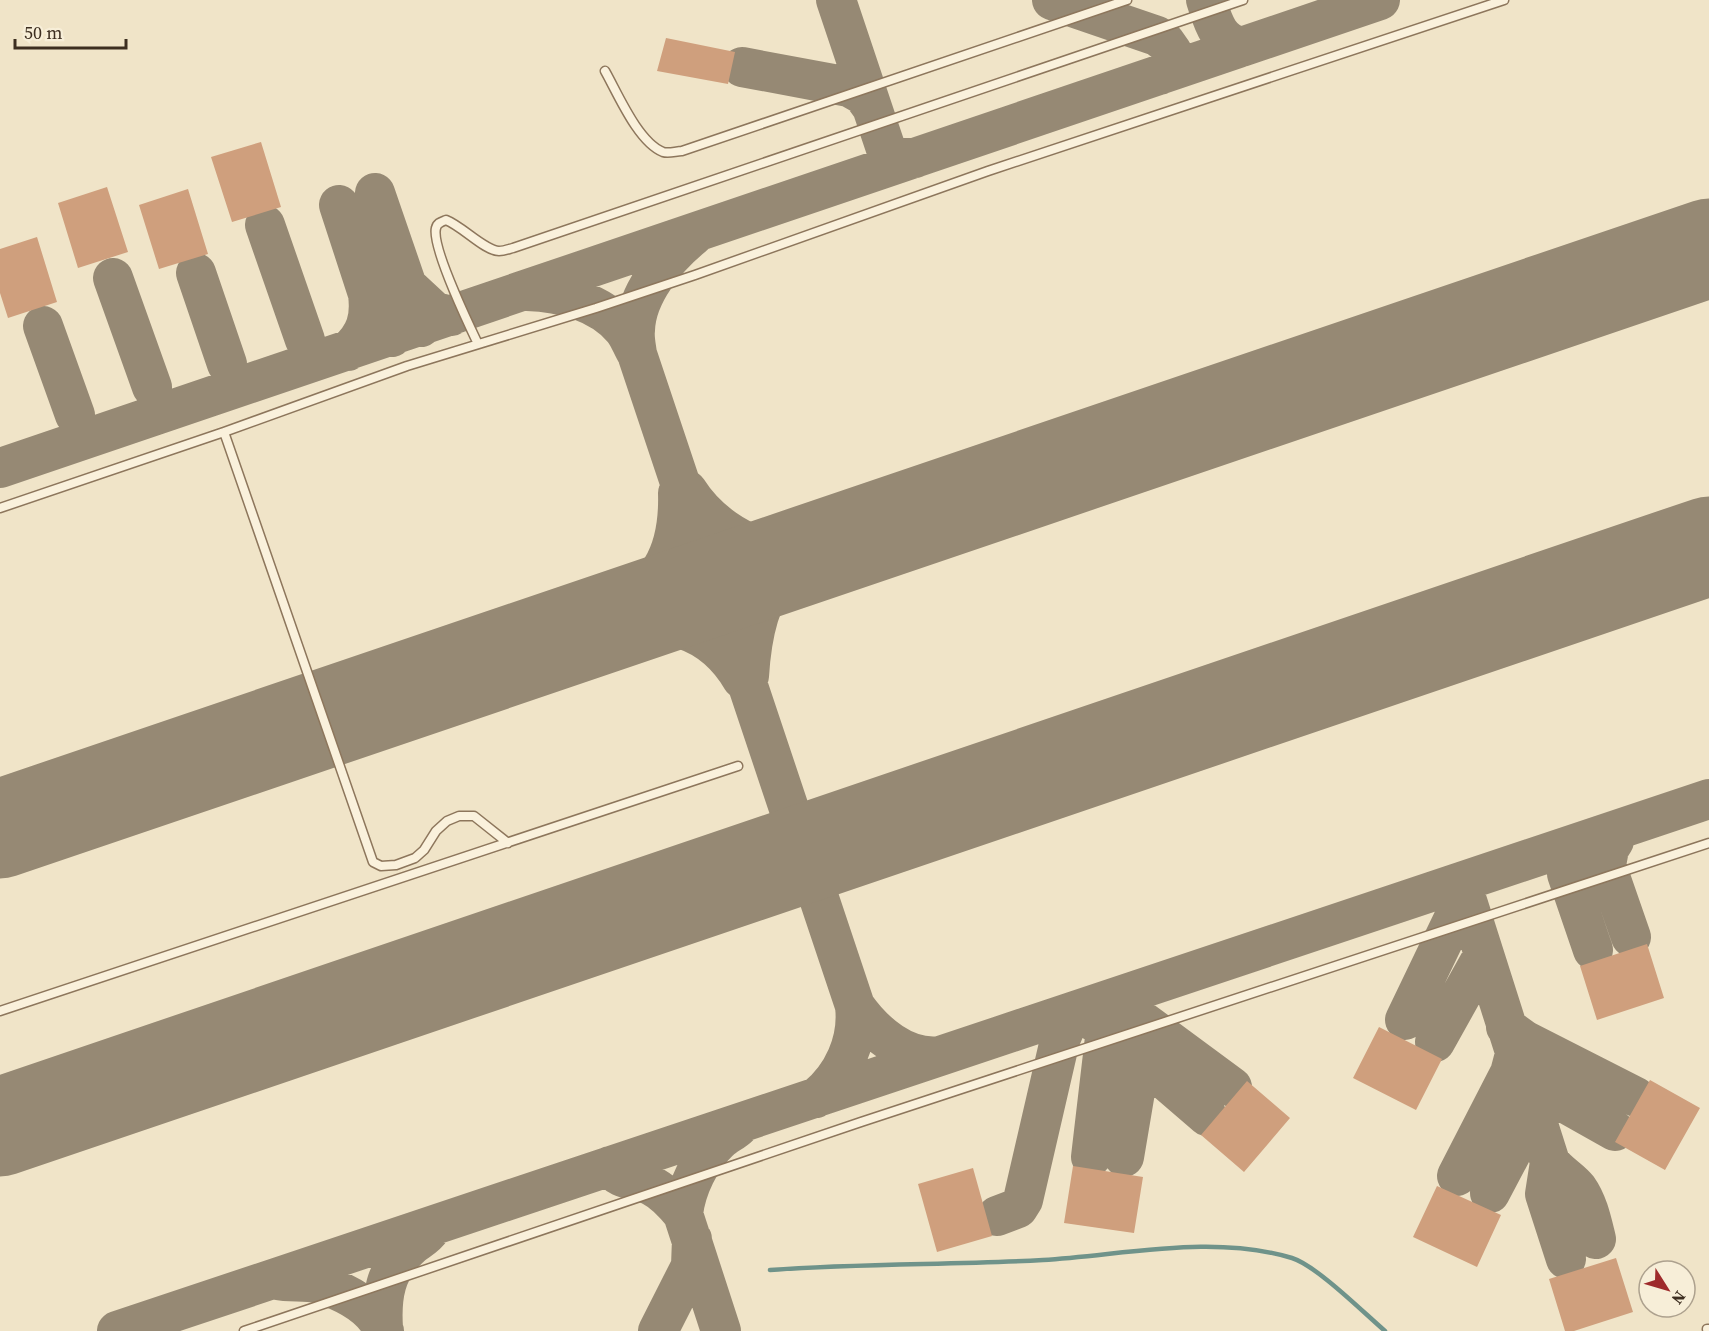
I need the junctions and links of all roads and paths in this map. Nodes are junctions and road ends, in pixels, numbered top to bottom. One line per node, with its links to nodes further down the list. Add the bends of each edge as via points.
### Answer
1 (1127, 0): 4 (lane, via 666,153 641,134)
2 (1243, 0): 5 (lane, via 513,248 489,248 456,223 439,222 435,234 438,246)
3 (1504, 0): 5 (lane, via 988,171 695,275)
4 (604, 71)
5 (478, 344): 6 (lane)
6 (224, 432): 7 (lane); 9 (lane, via 373,862 396,865 415,858 436,831 459,816 474,816)
7 (0, 507)
8 (738, 766): 9 (lane)
9 (508, 843): 11 (lane)
10 (1709, 843): 12 (lane, via 861,1122)
11 (0, 1011)
12 (244, 1331)

